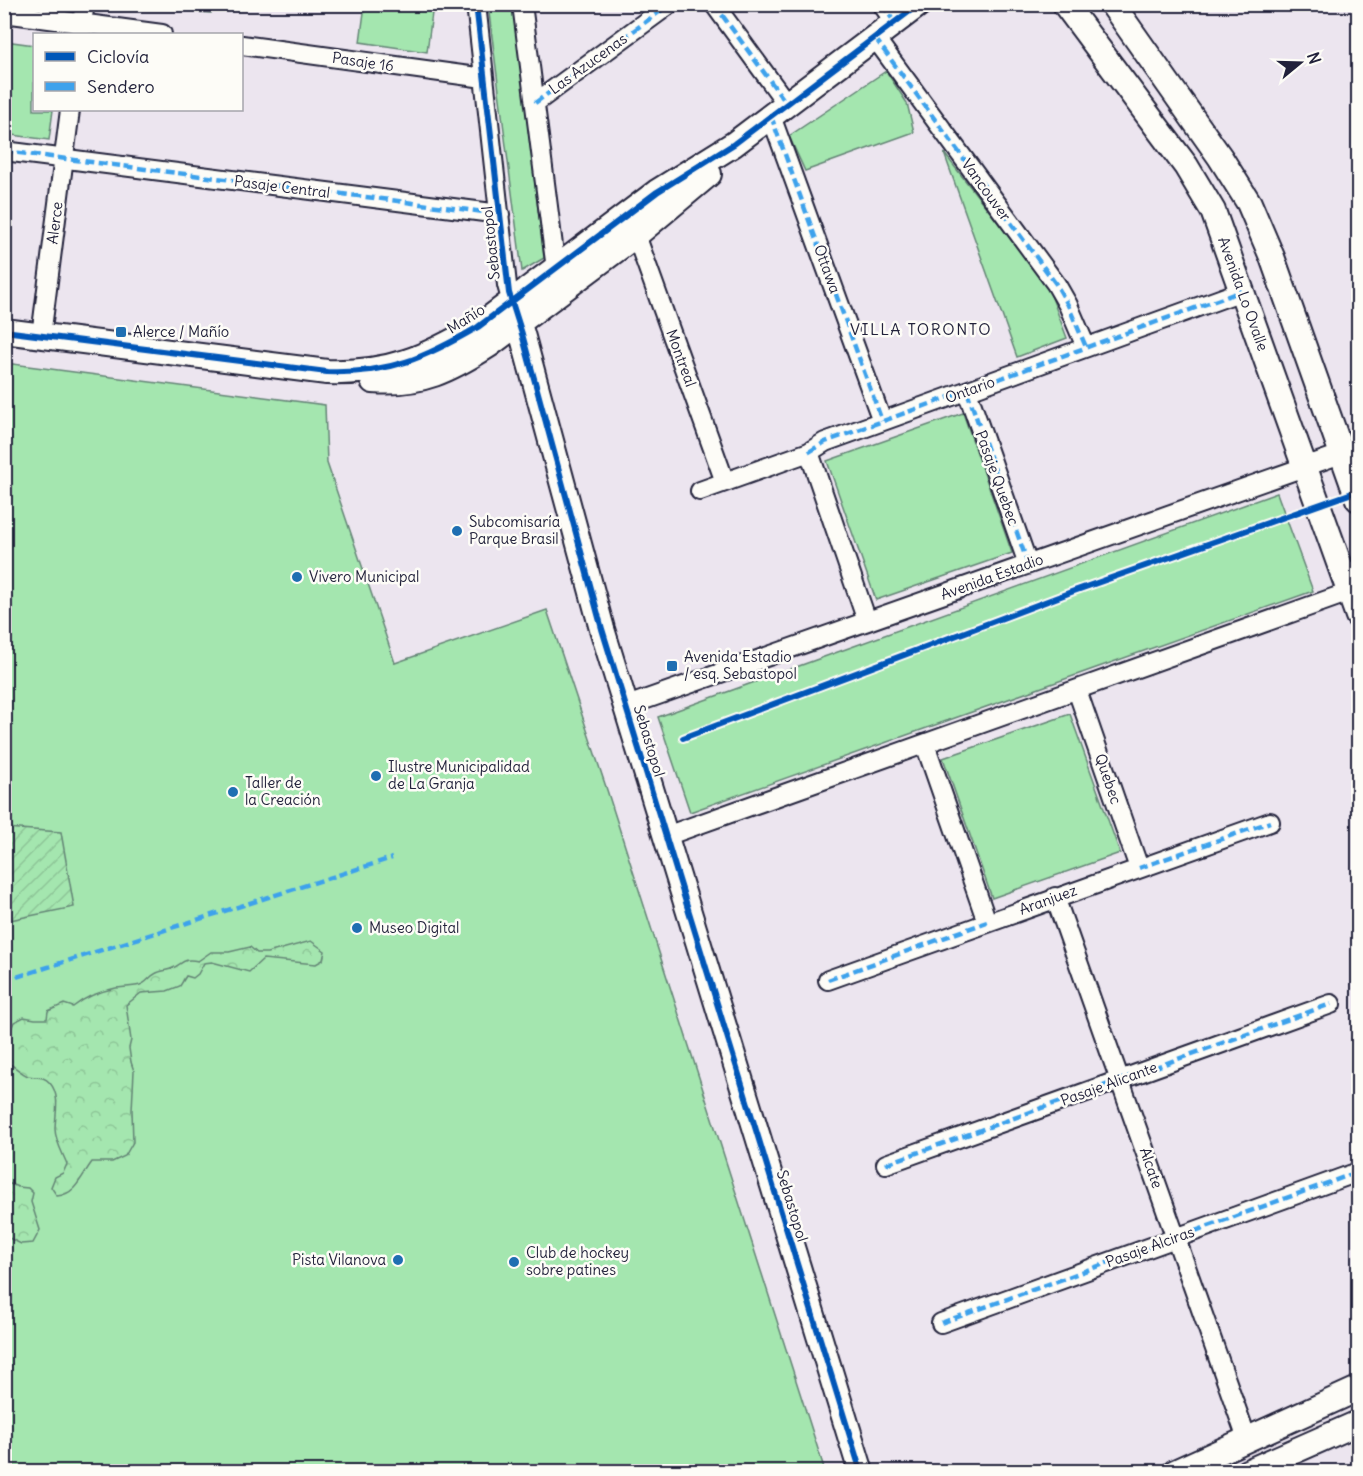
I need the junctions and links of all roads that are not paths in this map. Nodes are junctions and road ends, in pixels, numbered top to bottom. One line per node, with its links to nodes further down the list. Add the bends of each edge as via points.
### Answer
1 (85, 4): 11 (street)
2 (476, 4): 15 (street, Sebastopol)
3 (522, 4): 16 (street)
4 (670, 4): 16 (street, Las Azucenas)
5 (714, 4): 17 (street, Ottawa)
6 (919, 4): 10 (street)
7 (1065, 4): 25 (street, Avenida Lo Ovalle, via 1196,180 1220,228)
8 (1112, 4): 32 (street, via 1249,203)
9 (4, 13): 11 (street)
10 (889, 14): 13 (street)
11 (81, 29): 12 (street)
12 (146, 33)
13 (875, 38): 17 (street); 29 (street, Vancouver, via 1056,284)
14 (243, 45): 15 (street, Pasaje 16)
15 (484, 78): 22 (street, Sebastopol)
16 (535, 103): 24 (street)
17 (779, 110): 19 (street); 31 (street, Ottawa)
18 (70, 111): 21 (street, Alerce)
19 (734, 144): 23 (street, via 709,174); 24 (street, via 657,192)
20 (4, 151): 21 (street, Pasaje Central)
21 (63, 159): 22 (street, Pasaje Central); 28 (street, Alerce)
22 (500, 214): 26 (street, Sebastopol, via 507,285)
23 (636, 235): 26 (street); 35 (street, Montreal)
24 (556, 269): 26 (street)
25 (1242, 291): 29 (street, Ontario); 34 (street, Avenida Lo Ovalle)
26 (515, 313): 28 (street, via 465,361 451,369 421,379 380,382); 43 (street, Sebastopol)
27 (4, 331): 28 (street)
28 (41, 336)
29 (1086, 347): 30 (street, Ontario)
30 (967, 391): 31 (street, Ontario); 38 (street, Pasaje Quebec)
31 (882, 421): 33 (street, Ontario)
32 (1350, 451): 34 (street, Avenida Estadio); 37 (street)
33 (809, 452): 35 (street, Ontario); 41 (street)
34 (1305, 466): 38 (street, Avenida Estadio); 39 (street, Avenida Lo Ovalle)
35 (725, 482): 36 (street, Ontario)
36 (700, 491)
37 (1359, 499)
38 (1028, 564): 41 (street, Avenida Estadio)
39 (1354, 591): 40 (street, Avenida Lo Ovalle); 42 (street)
40 (1359, 616)
41 (867, 621): 43 (street, Avenida Estadio)
42 (1077, 690): 44 (street); 47 (street, Quebec)
43 (627, 706): 46 (street, Sebastopol)
44 (926, 744): 46 (street); 49 (street)
45 (1270, 822): 47 (street, Aranjuez)
46 (666, 836): 61 (street, Sebastopol)
47 (1139, 868): 48 (street, Aranjuez)
48 (1055, 897): 49 (street, Aranjuez); 52 (street, Alcate)
49 (987, 922): 50 (street, Aranjuez)
50 (828, 980)
51 (1332, 1004): 52 (street, Pasaje Alicante)
52 (1120, 1080): 53 (street, Pasaje Alicante); 55 (street, Alcate)
53 (886, 1164)
54 (1359, 1172): 55 (street, Pasaje Alciras)
55 (1176, 1238): 56 (street, Pasaje Alciras); 59 (street, Alcate)
56 (941, 1323)
57 (1359, 1389): 59 (street)
58 (1359, 1423): 62 (street)
59 (1247, 1439): 60 (street)
60 (1181, 1470)
61 (861, 1472)
62 (1247, 1472)

